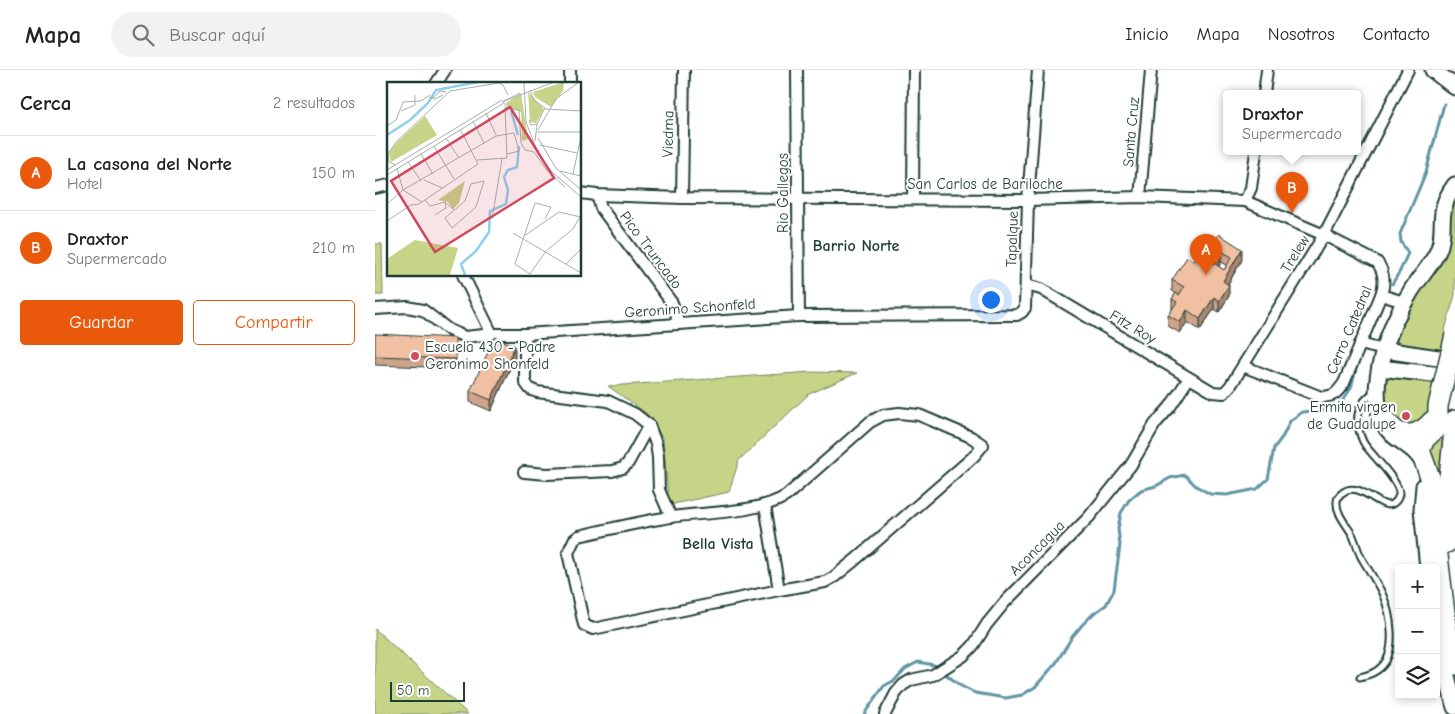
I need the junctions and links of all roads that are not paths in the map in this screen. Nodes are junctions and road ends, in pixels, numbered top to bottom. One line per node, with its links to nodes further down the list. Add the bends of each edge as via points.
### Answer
1 (445, 70): 10 (street)
2 (684, 70): 18 (street, Viedma)
3 (797, 70): 19 (street, Rio Gallegos)
4 (914, 70): 20 (street)
5 (1038, 70): 21 (street, Tapalque)
6 (1151, 70): 17 (street, Santa Cruz)
7 (1267, 70): 12 (street)
8 (1408, 70): 23 (street, Trelew)
9 (1433, 70): 11 (main road)
10 (438, 82)
11 (1455, 87)
12 (1264, 90)
13 (1256, 155): 22 (street, via 1251,188)
14 (1455, 185): 28 (main road, via 1444,205 1442,234 1436,255)
15 (581, 193): 16 (street, San Carlos de Bariloche)
16 (597, 195): 18 (street, San Carlos de Bariloche); 32 (street, Pico Truncado, via 601,208 672,303)
17 (1140, 197): 21 (street, San Carlos de Bariloche); 22 (street, San Carlos de Bariloche)
18 (682, 198): 19 (street, San Carlos de Bariloche)
19 (798, 199): 20 (street, San Carlos de Bariloche); 31 (street, Rio Gallegos)
20 (913, 199): 21 (street, San Carlos de Bariloche)
21 (1028, 200): 26 (street, Tapalque)
22 (1245, 201): 23 (street, San Carlos de Bariloche)
23 (1324, 235): 24 (street, San Carlos de Bariloche); 39 (street, Trelew)
24 (1377, 262): 27 (street, Cerro Catedral, via 1382,268 1385,283)
25 (463, 276): 33 (street)
26 (1026, 285): 30 (street, Tapalque, via 1025,308); 41 (street, Fitz Roy, via 1041,289)
27 (1381, 295): 28 (street); 36 (street, Cerro Catedral)
28 (1404, 302): 37 (main road)
29 (375, 309): 33 (street, Geronimo Schonfeld, via 407,307 423,310 449,330 465,337)
30 (1017, 315): 31 (street, Geronimo Schonfeld)
31 (799, 316): 32 (street, Geronimo Schonfeld)
32 (678, 324): 34 (street, Geronimo Schonfeld)
33 (492, 334): 34 (street, Geronimo Schonfeld)
34 (525, 334): 48 (street, via 525,382 530,389 608,402 635,414)
35 (1455, 334): 42 (highway, bridge)
36 (1360, 344): 37 (street); 39 (street, Cerro Catedral, via 1344,383 1331,396 1321,397)
37 (1384, 350): 38 (main road); 40 (main road)
38 (1445, 359)
39 (1243, 366): 44 (street, Trelew)
40 (1380, 368): 42 (main road); 43 (main road)
41 (1189, 378): 44 (street, Fitz Roy, via 1213,392); 60 (street, Aconcagua, via 1155,424 1131,465 1089,518 1005,602 963,656 933,675 903,685)
42 (1442, 380): 45 (highway)
43 (1378, 389): 46 (main road); 58 (lane, via 1362,402 1358,410 1358,426 1365,444 1394,480 1399,494 1397,500 1385,505 1356,489 1344,490 1337,502 1337,509 1360,556 1383,595 1390,621 1391,642 1386,661 1375,672)
44 (1224, 393)
45 (1438, 406): 46 (highway, via 1427,426 1415,434 1396,431); 49 (highway, via 1437,428 1421,448)
46 (1381, 415): 49 (main road, via 1391,433 1414,450)
47 (1455, 420): 55 (highway, via 1447,508 1447,560)
48 (649, 426): 50 (street, via 623,468 547,474); 52 (street, via 657,450 659,490)
49 (1427, 466): 53 (main road, via 1422,509); 57 (highway, via 1447,630)
50 (523, 472)
51 (765, 505): 52 (street); 54 (street); 54 (street, via 786,496 870,422 883,415 919,415 983,445 834,577 825,582)
52 (671, 517): 54 (street, via 579,536 574,540 568,553 584,625 593,629)
53 (1428, 564)
54 (779, 590)
55 (1455, 624)
56 (1440, 649): 59 (main road)
57 (1455, 665)
58 (1359, 677)
59 (1455, 707)
60 (885, 714)

